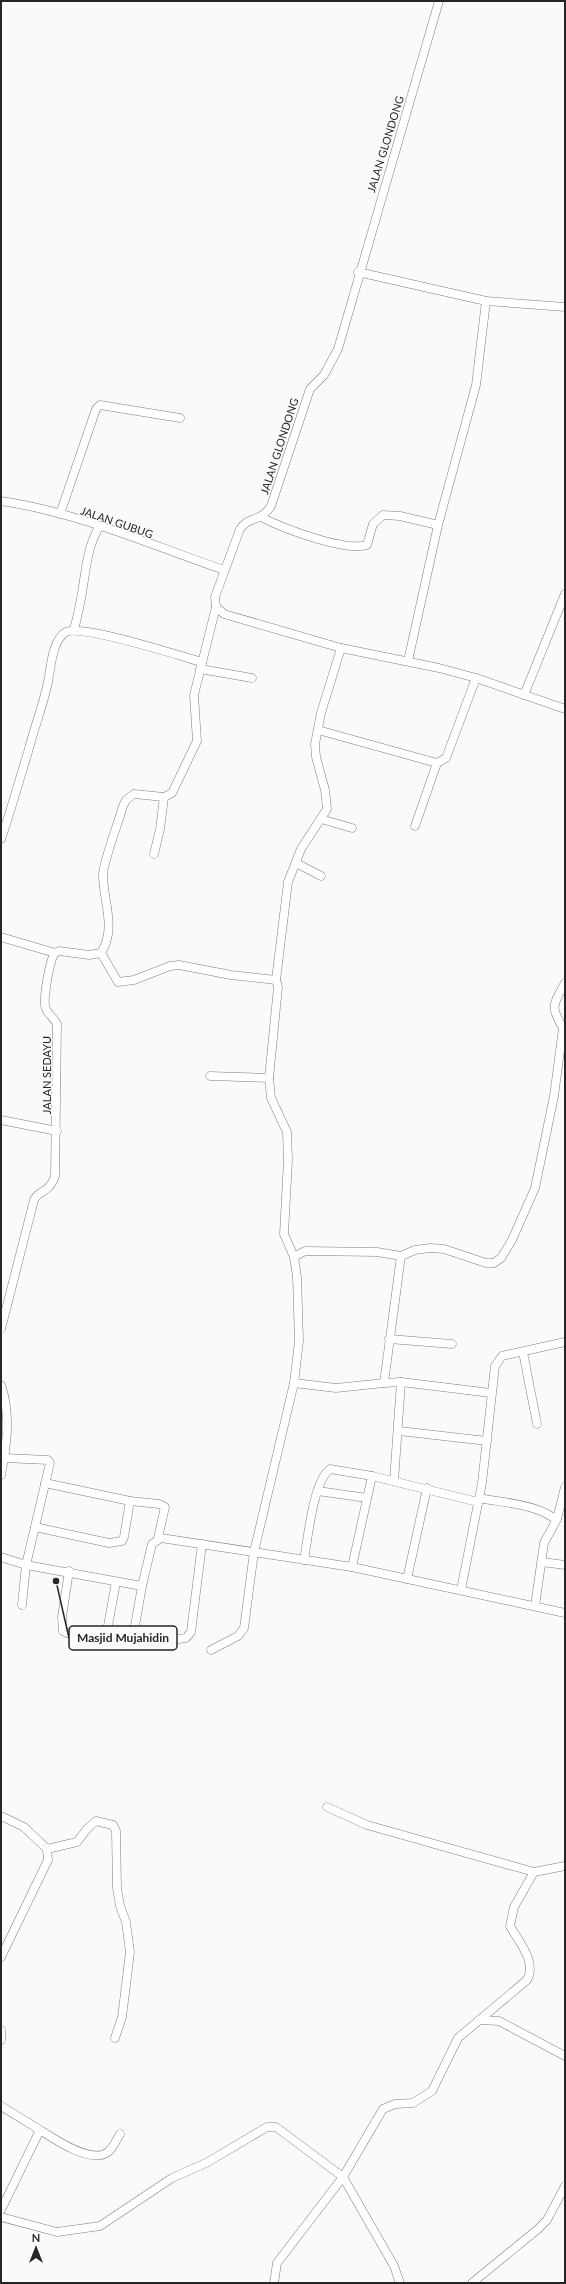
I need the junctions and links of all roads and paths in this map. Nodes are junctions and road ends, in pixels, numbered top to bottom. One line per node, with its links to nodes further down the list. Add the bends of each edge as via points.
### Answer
1 (439, 1): 2 (street, JALAN GLONDONG)
2 (358, 272): 3 (street); 8 (street, JALAN GLONDONG, via 338,349 324,375 310,389 291,440 278,488 271,506)
3 (486, 301): 4 (street); 9 (street, via 476,384)
4 (565, 307)
5 (180, 418): 7 (street, via 100,405 96,409)
6 (1, 501): 7 (street, JALAN GUBUG, via 29,505)
7 (60, 514): 10 (street, JALAN GUBUG)
8 (261, 517): 9 (street, via 278,526 307,535 343,545 359,546 367,545 374,524 383,515); 11 (street, JALAN GLONDONG, via 248,520 240,529)
9 (438, 525): 16 (street)
10 (99, 527): 11 (street, JALAN GUBUG); 14 (street, via 87,554)
11 (224, 570): 13 (street, JALAN GLONDONG, via 215,596)
12 (565, 594): 20 (street)
13 (216, 607): 15 (street, via 229,616); 17 (street, JALAN GLONDONG)
14 (74, 630): 17 (street, via 98,633); 28 (street, via 66,632 56,645 44,700)
15 (341, 648): 16 (street); 22 (street)
16 (408, 661): 19 (street)
17 (201, 665): 18 (street); 24 (street, JALAN GLONDONG, via 194,700 196,745 172,793)
18 (252, 678)
19 (476, 678): 20 (street); 23 (street, via 446,758)
20 (524, 695): 21 (street)
21 (565, 710)
22 (318, 730): 23 (street); 25 (street, via 316,757 327,800 327,810)
23 (437, 763): 26 (street)
24 (164, 796): 29 (street); 34 (street, via 134,794 123,806 103,874 110,924)
25 (321, 819): 27 (street); 30 (street, via 301,849)
26 (415, 826)
27 (352, 828)
28 (1, 839)
29 (154, 854)
30 (296, 863): 31 (street); 35 (street, via 288,882)
31 (321, 876)
32 (1, 936): 33 (street)
33 (56, 953): 34 (street); 41 (street, JALAN SEDAYU, via 50,965 44,1003 57,1024)
34 (101, 953): 35 (street, via 118,982 134,980 179,965)
35 (276, 980): 39 (street, via 278,987)
36 (565, 983): 37 (street, via 554,1002 554,1012)
37 (564, 1028): 43 (street, via 554,1096 535,1188 512,1240 501,1258 494,1263 486,1263 444,1249 430,1248 415,1250)
38 (210, 1076): 39 (street)
39 (269, 1078): 42 (street, via 271,1098 287,1132 284,1234)
40 (1, 1120): 41 (street, JALAN SEDAYU)
41 (57, 1131): 44 (street, JALAN SEDAYU, via 56,1176 48,1190 37,1194 34,1200)
42 (294, 1256): 43 (street, via 305,1251 377,1252); 50 (street, via 299,1300 299,1341)
43 (401, 1256): 45 (street)
44 (1, 1329)
45 (389, 1339): 47 (street); 51 (street)
46 (565, 1342): 48 (street)
47 (452, 1344)
48 (523, 1352): 53 (street, via 498,1359 493,1373); 54 (street)
49 (401, 1382): 51 (street); 53 (street); 55 (street)
50 (294, 1383): 51 (street, via 336,1388); 72 (street)
51 (384, 1383)
52 (1, 1385): 57 (street, via 7,1403)
53 (491, 1394): 56 (street)
54 (537, 1424)
55 (399, 1431): 56 (street); 60 (street)
56 (487, 1441): 66 (street)
57 (4, 1458): 58 (street); 61 (street, via 48,1460 50,1467)
58 (1, 1475)
59 (372, 1476): 60 (street); 64 (street, via 330,1469 324,1474); 65 (street)
60 (394, 1481): 63 (street)
61 (45, 1484): 67 (street); 69 (street)
62 (565, 1487): 68 (street)
63 (427, 1488): 66 (street); 80 (street)
64 (318, 1491): 65 (street); 74 (street)
65 (367, 1498): 78 (street)
66 (478, 1500): 68 (street, via 526,1506); 83 (street)
67 (130, 1501): 69 (street, via 122,1541 109,1543); 70 (street, via 159,1504 164,1507)
68 (557, 1519): 75 (street, via 544,1542)
69 (35, 1527): 76 (street)
70 (158, 1538): 71 (street); 82 (street, via 152,1544)
71 (202, 1544): 72 (street); 88 (street, via 189,1636)
72 (254, 1552): 74 (street); 89 (street, via 242,1632)
73 (1, 1557): 76 (street)
74 (304, 1560): 78 (street)
75 (542, 1562): 77 (street); 85 (street)
76 (26, 1565): 79 (street); 84 (street)
77 (565, 1565)
78 (352, 1567): 80 (street)
79 (69, 1571): 81 (street); 87 (street, via 62,1617 63,1631)
80 (407, 1579): 83 (street)
81 (116, 1582): 82 (street); 87 (street)
82 (142, 1586): 88 (street)
83 (461, 1590): 85 (street)
84 (22, 1605)
85 (535, 1606): 86 (street)
86 (565, 1613)
87 (105, 1642): 88 (street)
88 (132, 1643)
89 (211, 1650)
90 (327, 1807): 94 (street, via 367,1825)
91 (1, 1816): 92 (street, via 24,1827)
92 (47, 1849): 95 (street, via 48,1860); 98 (street, via 77,1842 96,1821 113,1825 116,1831 117,1888 129,1937 130,1952 122,2017)
93 (565, 1866): 94 (street)
94 (534, 1872): 96 (street, via 514,1907 510,1926 530,1962 531,1973 523,1984)
95 (1, 1957)
96 (479, 2020): 100 (street, via 498,2021); 104 (street, via 458,2038 432,2091 413,2103 395,2104 383,2109)
97 (1, 2030): 99 (street)
98 (115, 2038)
99 (1, 2040)
100 (565, 2056)
101 (1, 2106): 102 (street)
102 (40, 2130): 103 (street, via 70,2149 100,2156 109,2152); 106 (street)
103 (120, 2134)
104 (343, 2177): 107 (street, via 288,2134 276,2127 267,2127 208,2162 172,2178 100,2226 57,2232); 108 (street, via 277,2263); 109 (street, via 394,2266)
105 (565, 2186): 110 (street, via 538,2230)
106 (1, 2210)
107 (1, 2217)
108 (274, 2283)
109 (400, 2283)
110 (472, 2283)

